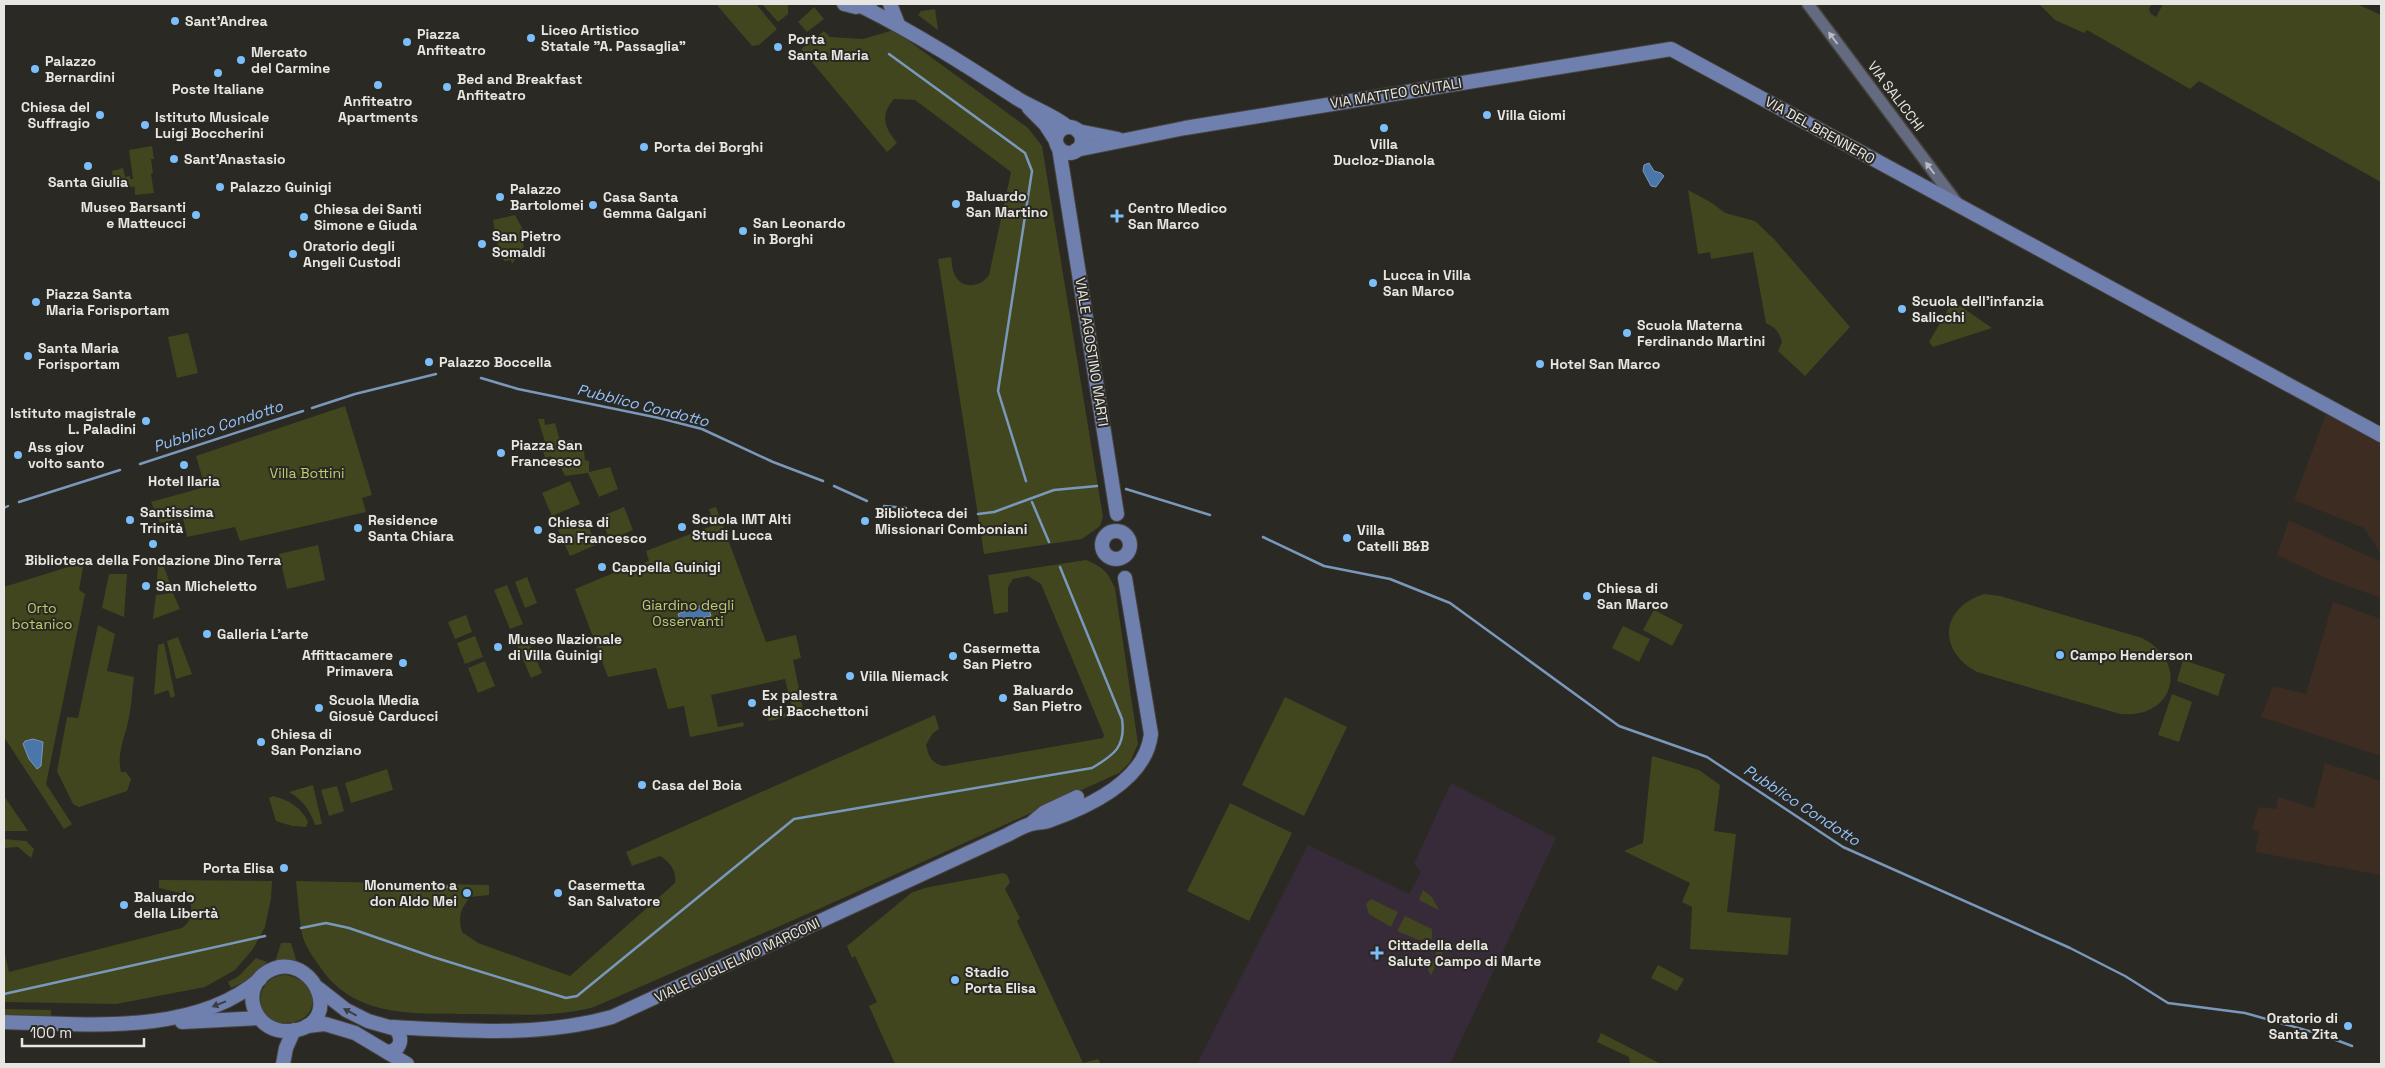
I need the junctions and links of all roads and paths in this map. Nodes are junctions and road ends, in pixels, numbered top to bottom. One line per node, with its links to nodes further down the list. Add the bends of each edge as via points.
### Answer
1 (844, 4): 4 (main road)
2 (890, 4): 5 (main road)
3 (1808, 4): 13 (main road, VIA SALICCHI, one-way to 3)
4 (867, 5): 5 (main road)
5 (898, 24): 7 (main road)
6 (1671, 49): 9 (main road, VIA MATTEO CIVITALI); 13 (main road, VIA DEL BRENNERO)
7 (1021, 100): 8 (main road); 10 (main road, via 1045,124)
8 (1073, 129): 9 (main road, VIA MATTEO CIVITALI); 10 (main road, via 1059,131); 11 (main road, via 1081,140)
9 (1122, 139): 11 (main road, VIA MATTEO CIVITALI)
10 (1058, 144): 11 (main road, via 1066,152); 12 (main road, VIALE AGOSTINO MARTI)
11 (1075, 150): 12 (main road, VIALE AGOSTINO MARTI)
12 (1066, 190): 15 (main road, VIALE AGOSTINO MARTI)
13 (1964, 209): 14 (main road, VIA DEL BRENNERO)
14 (2381, 436)
15 (1118, 514): 16 (main road); 17 (main road, VIALE AGOSTINO MARTI)
16 (1106, 534): 17 (main road, via 1117,531); 19 (main road, via 1101,547)
17 (1126, 535): 18 (main road, via 1130,543)
18 (1128, 553): 19 (main road, via 1121,559); 20 (main road)
19 (1110, 559): 20 (main road)
20 (1126, 578): 31 (main road, VIALE GUGLIELMO MARCONI, via 1151,727 1149,748 1135,771 1107,794 1049,821 1032,824 612,1016 546,1030)
21 (260, 978): 22 (main road, via 274,968 290,967 304,973); 23 (main road, via 252,997); 24 (main road, one-way to 24, via 226,1002)
22 (316, 986): 28 (main road, VIALE GUGLIELMO MARCONI, one-way to 22, via 368,1021 346,1010); 29 (main road, via 321,998 320,1008)
23 (258, 1018): 24 (main road); 30 (main road)
24 (154, 1021): 26 (main road)
25 (4, 1022): 26 (main road)
26 (23, 1022): 27 (main road)
27 (4, 1026)
28 (392, 1027): 31 (main road, VIALE GUGLIELMO MARCONI); 32 (main road, via 400,1036); 33 (main road, via 377,1033 376,1040)
29 (300, 1028): 30 (main road); 33 (main road, via 324,1024 339,1027); 34 (main road)
30 (274, 1030): 34 (main road)
31 (425, 1031): 32 (main road, VIALE GUGLIELMO MARCONI)
32 (400, 1044): 33 (main road, via 395,1050); 35 (main road)
33 (383, 1050): 35 (main road)
34 (283, 1061)
35 (407, 1064)

